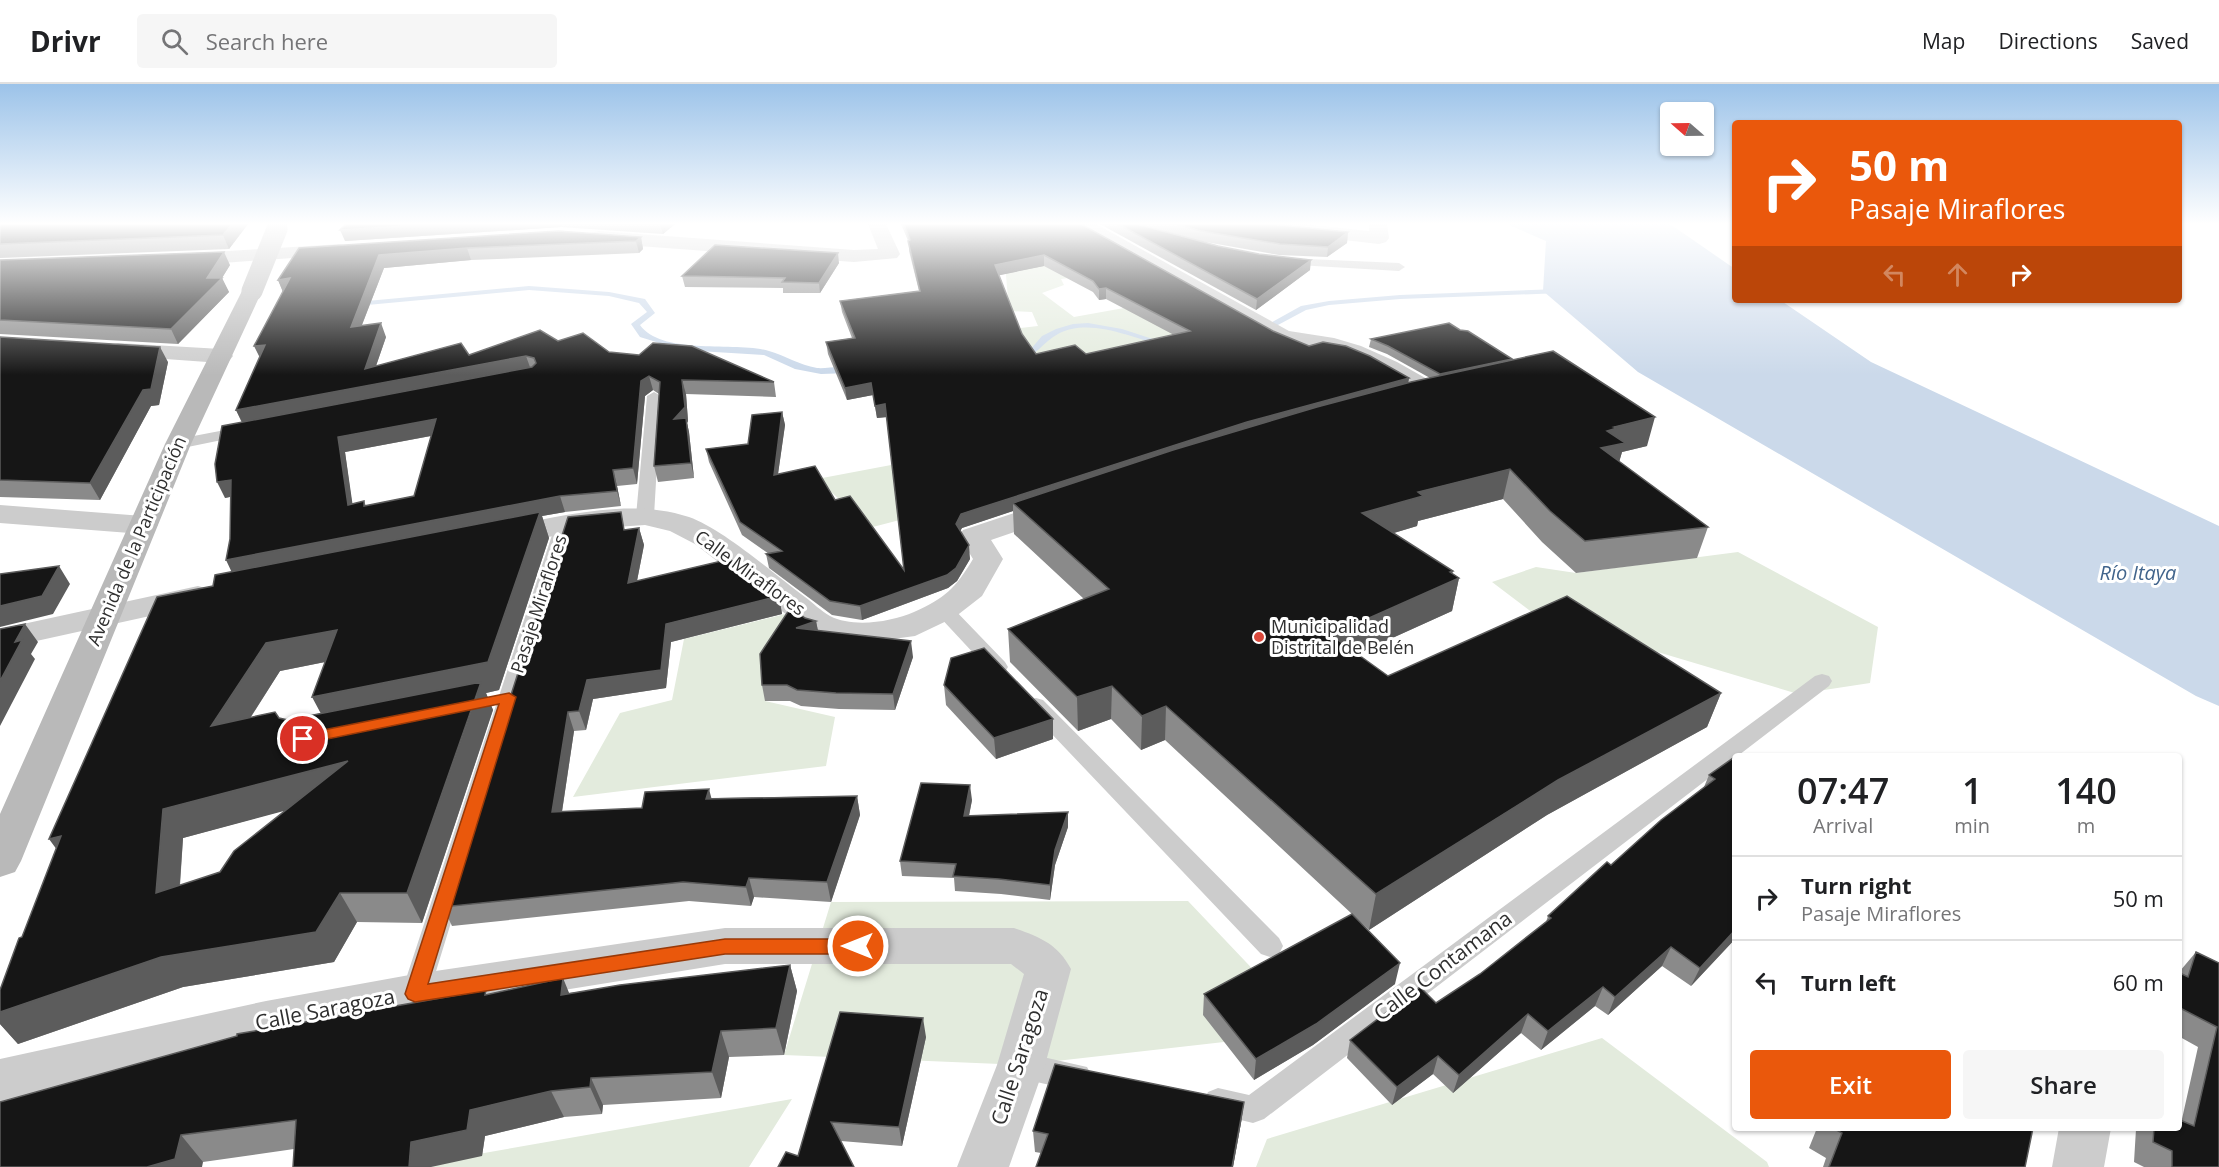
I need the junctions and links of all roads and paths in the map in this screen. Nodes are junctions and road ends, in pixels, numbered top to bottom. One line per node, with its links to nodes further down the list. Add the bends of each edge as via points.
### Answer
1 (259, 275): 4 (main road, Avenida de la Participación, bridge)
2 (1174, 275): 6 (street, via 1281,336 1358,352 1444,391)
3 (93, 349): 4 (street)
4 (221, 356): 8 (main road, Avenida de la Participación)
5 (654, 396): 11 (lane)
6 (1403, 401)
7 (259, 429): 8 (lane)
8 (178, 444): 13 (main road, Avenida de la Participación)
9 (1076, 502): 16 (street, Calle Miraflores, via 974,536 988,559 971,589)
10 (0, 514): 13 (street)
11 (645, 516): 12 (street, Calle Miraflores); 16 (street, Calle Miraflores, via 680,524 705,538 821,625 862,633 903,629)
12 (565, 524): 14 (street, Calle Miraflores); 20 (lane, Pasaje Miraflores)
13 (143, 525): 17 (main road, Avenida de la Participación)
14 (471, 542)
15 (224, 591): 17 (street)
16 (944, 610): 23 (lane)
17 (106, 614): 18 (street); 22 (main road, Avenida de la Participación)
18 (0, 639)
19 (1822, 681): 28 (lane, Calle Contamana, via 1253,1109)
20 (509, 697): 21 (lane); 24 (lane, Pasaje Miraflores)
21 (486, 702)
22 (0, 861)
23 (1270, 946)
24 (415, 994): 25 (street, Calle Saragoza, via 725,946 1014,946 1032,954 1048,969); 27 (street, Calle Saragoza, via 266,1021)
25 (1021, 1065): 26 (lane); 30 (street, Calle Saragoza)
26 (1097, 1080)
27 (0, 1081)
28 (1197, 1098)
29 (2084, 1131): 31 (street)
30 (983, 1167)
31 (2078, 1167)

